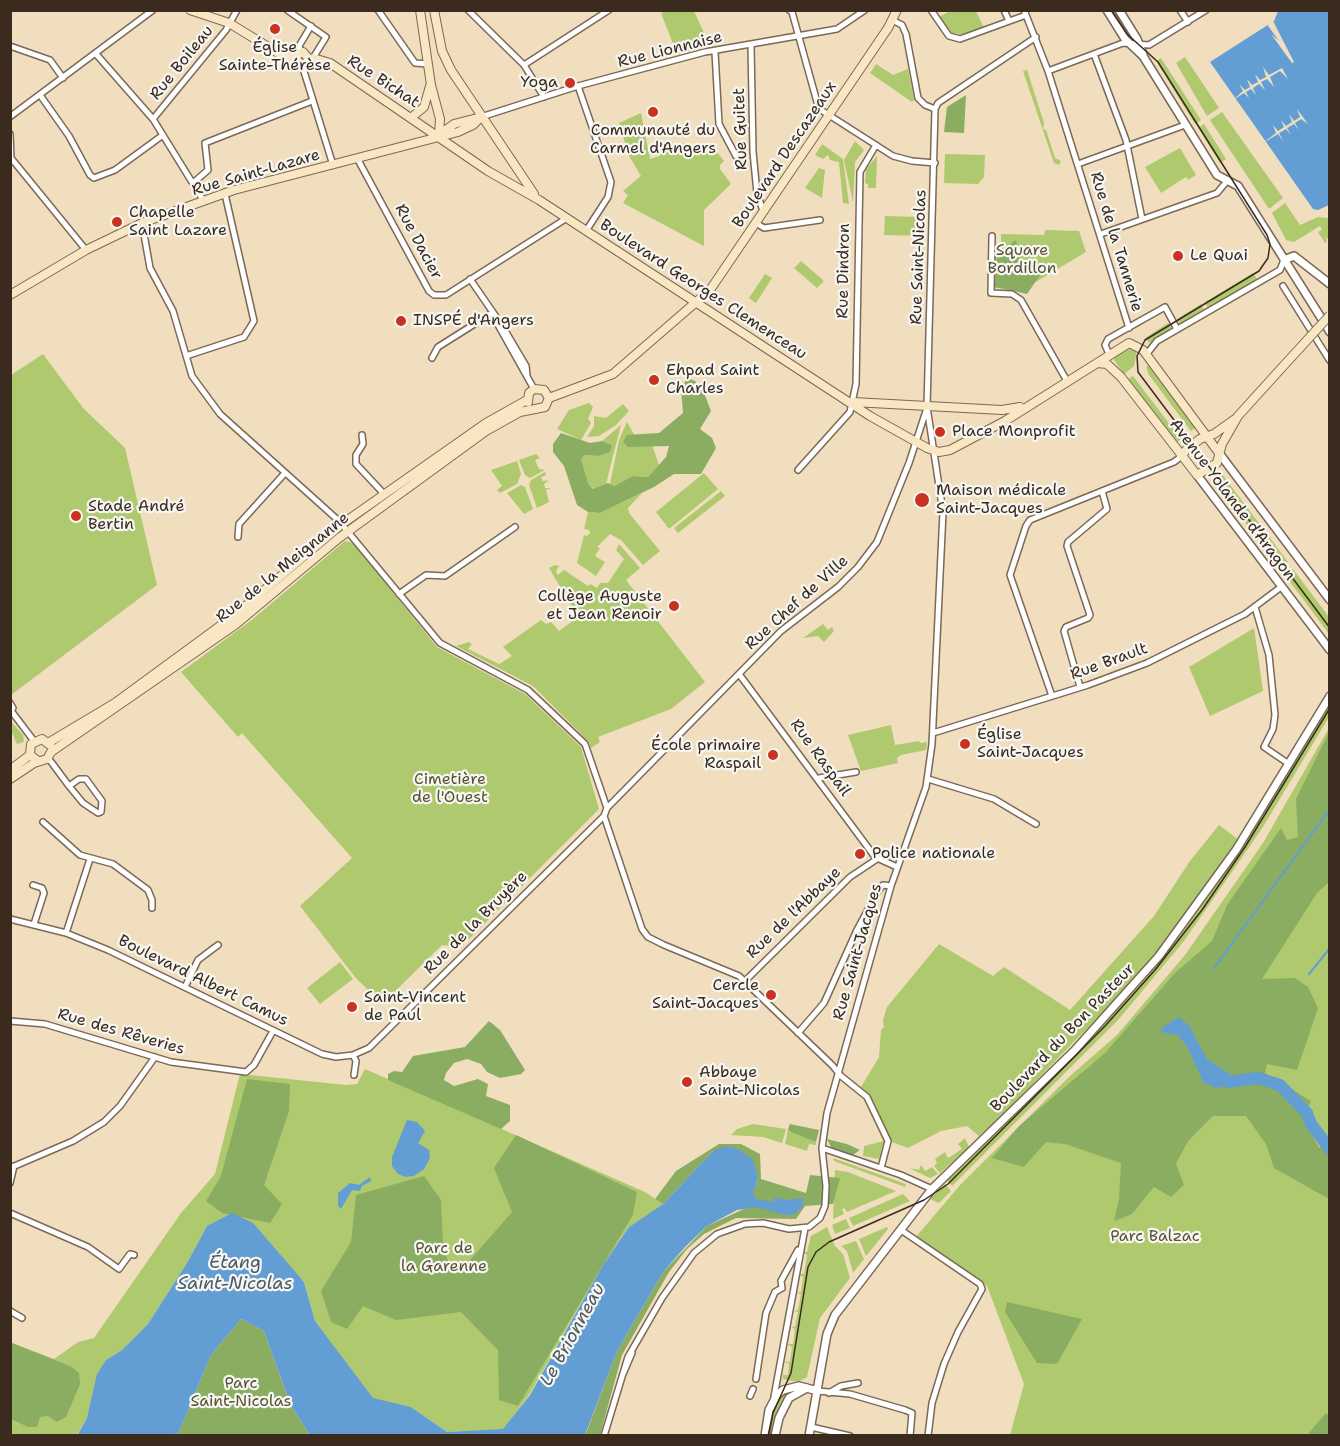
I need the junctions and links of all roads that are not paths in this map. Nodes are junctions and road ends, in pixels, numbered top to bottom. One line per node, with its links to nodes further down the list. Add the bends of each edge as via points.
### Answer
1 (153, 10): 33 (street)
2 (190, 10): 23 (main road, Rue Bichat)
3 (237, 10): 23 (street, Rue Boileau)
4 (287, 10): 24 (street)
5 (378, 10): 37 (street, via 415,63)
6 (420, 10): 37 (main road)
7 (434, 10): 50 (main road, Boulevard Georges Clemenceau, via 442,51)
8 (468, 10): 38 (street)
9 (609, 10): 38 (street)
10 (865, 10): 25 (street, Rue Lionnaise, via 837,28)
11 (931, 10): 21 (street, via 949,36 956,39)
12 (1004, 10): 21 (street)
13 (1107, 10): 27 (street)
14 (1119, 10): 30 (street)
15 (1180, 10): 22 (street)
16 (1206, 10): 22 (street)
17 (791, 11): 25 (street)
18 (897, 11): 20 (main road, Boulevard Descazeaux)
19 (1025, 13): 21 (street); 26 (street, Rue de la Tannerie)
20 (892, 20): 46 (street, via 904,28 918,98); 47 (main road, Boulevard Descazeaux)
21 (1009, 21)
22 (1188, 22): 30 (street)
23 (229, 23): 36 (main road, Rue Bichat, via 283,56); 51 (street, Rue Boileau)
24 (311, 26): 31 (street, via 299,46); 36 (street, via 326,37)
25 (799, 36): 28 (street, Rue Lionnaise); 47 (street, via 817,102)
26 (1036, 37): 39 (street, Rue de la Tannerie); 46 (street, via 938,103)
27 (1131, 44): 30 (street); 34 (street, via 1123,43); 35 (street)
28 (751, 45): 32 (street, Rue Lionnaise); 68 (street, Rue Guitet, via 753,152 757,193)
29 (10, 46): 40 (street, via 50,60)
30 (1141, 46): 35 (street)
31 (301, 52): 36 (main road)
32 (715, 52): 42 (street, Rue Lionnaise); 58 (street, via 719,124)
33 (96, 54): 40 (street); 51 (street)
34 (1094, 54): 39 (street); 57 (street)
35 (1143, 56): 52 (street)
36 (305, 60): 45 (street); 49 (main road, Rue Bichat, via 330,63)
37 (427, 64): 41 (main road)
38 (524, 65): 44 (street)
39 (1048, 71): 61 (street, Rue de la Tannerie)
40 (63, 78): 43 (street)
41 (431, 85): 49 (main road, via 424,107); 55 (main road, via 440,119)
42 (578, 86): 44 (street, Rue Lionnaise); 74 (street, via 611,182 608,197)
43 (40, 95): 48 (street); 54 (street, via 94,178 115,170)
44 (544, 97): 50 (street, Rue Lionnaise)
45 (312, 101): 62 (street); 64 (street, via 205,142 208,170)
46 (935, 109): 60 (street, Rue Saint-Nicolas)
47 (829, 115): 56 (street); 68 (main road, Boulevard Descazeaux)
48 (10, 116)
49 (412, 117): 55 (main road, Rue Bichat)
50 (481, 117): 55 (main road, Rue Saint-Lazare, via 458,132); 67 (main road, Boulevard Georges Clemenceau)
51 (153, 118): 54 (street)
52 (1185, 125): 57 (street); 63 (street, via 1217,175)
53 (10, 134): 77 (street, via 11,158)
54 (164, 135): 64 (street)
55 (439, 135): 59 (main road, Rue Saint-Lazare); 67 (main road, Boulevard Georges Clemenceau)
56 (876, 145): 60 (street, via 903,160); 100 (street, Rue Dindron, via 860,172 856,384)
57 (1126, 146): 61 (street); 70 (street)
58 (736, 156)
59 (357, 158): 62 (main road, Rue Saint-Lazare); 79 (street, Rue Dacier, via 429,291 446,295)
60 (935, 163): 102 (street, Rue Saint-Nicolas)
61 (1078, 164): 75 (street, Rue de la Tannerie)
62 (333, 165): 65 (main road, Rue Saint-Lazare)
63 (1227, 181): 70 (street, via 1217,193); 78 (street, via 1238,186)
64 (193, 183): 66 (street)
65 (225, 194): 66 (main road, Rue Saint-Lazare); 91 (street, via 254,321 244,337)
66 (203, 200): 72 (main road, Rue Saint-Lazare)
67 (539, 200): 69 (main road, Boulevard Georges Clemenceau)
68 (764, 211): 73 (main road, Boulevard Descazeaux)
69 (567, 218): 74 (main road, Boulevard Georges Clemenceau); 79 (street, Rue Dacier)
70 (1142, 219): 75 (street)
71 (820, 220): 73 (street, via 766,228)
72 (142, 223): 77 (main road, Rue Saint-Lazare); 91 (street, via 150,267 173,311)
73 (756, 224): 83 (main road, Boulevard Descazeaux)
74 (586, 231): 83 (main road, Boulevard Georges Clemenceau)
75 (1101, 234): 86 (street, Rue de la Tannerie)
76 (992, 236): 96 (street, via 991,293 1012,294 1021,300)
77 (86, 250): 82 (main road, Rue Saint-Lazare)
78 (1284, 260): 80 (street, via 1294,256); 87 (street, via 1280,270); 88 (street)
79 (470, 279): 84 (street)
80 (1329, 284)
81 (1283, 286): 93 (street)
82 (10, 295)
83 (698, 303): 98 (main road, via 613,374); 100 (main road, Boulevard Georges Clemenceau)
84 (492, 313): 92 (street, via 438,347); 97 (street)
85 (1329, 315): 104 (main road, bridge)
86 (1129, 328): 87 (street, via 1165,307); 89 (street, via 1106,342)
87 (1177, 329): 90 (street, via 1157,341)
88 (1329, 333)
89 (1110, 353): 90 (main road, Avenue Yolande d’Aragon, via 1129,343); 94 (main road); 95 (main road)
90 (1147, 353): 106 (main road, Avenue Yolande d’Aragon)
91 (186, 356): 112 (street, via 192,375 220,414)
92 (432, 358)
93 (1329, 361)
94 (1097, 363): 95 (main road); 96 (main road)
95 (1112, 367): 110 (main road, Avenue Yolande d’Aragon)
96 (1068, 381): 101 (main road)
97 (534, 389): 98 (main road, via 544,390); 99 (main road)
98 (549, 398): 103 (main road, via 545,407)
99 (527, 400): 103 (main road); 115 (main road, Rue de la Meignanne, via 486,423)
100 (852, 402): 102 (main road); 107 (main road); 111 (street, via 850,412)
101 (1025, 406): 102 (main road, via 1002,410); 108 (main road, via 950,450)
102 (927, 407): 107 (street); 108 (street)
103 (532, 408): 115 (main road, Rue de la Meignanne, via 486,431)
104 (1238, 416): 106 (main road); 109 (main road)
105 (363, 435): 115 (street, via 356,464)
106 (1206, 436): 109 (main road, Avenue Yolande d’Aragon); 110 (main road)
107 (915, 443): 108 (main road); 125 (street, Rue Chef de Ville, via 875,546 849,577 781,631)
108 (933, 451): 131 (street, Rue Saint-Jacques, via 943,512)
109 (1219, 453): 113 (main road, via 1217,463); 122 (street, Avenue Yolande d’Aragon)
110 (1182, 456): 113 (main road, Avenue Yolande d’Aragon); 114 (street)
111 (798, 470)
112 (285, 473): 116 (street); 119 (street, via 239,524)
113 (1197, 475): 120 (street, Avenue Yolande d’Aragon)
114 (1102, 491): 126 (street, via 1107,509 1067,546 1089,613 1088,618 1064,631); 127 (street, via 1030,520 1010,569)
115 (387, 498): 116 (main road, Rue de la Meignanne); 118 (main road, Rue de la Meignanne)
116 (342, 524): 118 (street); 133 (main road, Rue de la Meignanne, via 235,615 115,703)
117 (515, 527): 121 (street, via 445,576 426,575)
118 (348, 531): 121 (street); 135 (main road, Rue de la Meignanne, via 235,625)
119 (238, 537)
120 (1281, 587): 123 (street, Rue Brault); 124 (street, Avenue Yolande d’Aragon)
121 (399, 594): 144 (street, via 440,643 528,690 585,744)
122 (1329, 600)
123 (1255, 607): 126 (street, Rue Brault, via 1161,657); 137 (street, via 1269,655 1275,715 1264,747)
124 (1329, 650)
125 (739, 674): 140 (street, Rue Raspail); 144 (street, Rue Chef de Ville)
126 (1080, 687): 127 (street, Rue Brault)
127 (1052, 696): 131 (street, Rue Brault)
128 (1329, 696): 137 (street, Boulevard du Bon Pasteur)
129 (10, 703): 130 (street)
130 (11, 713): 132 (street)
131 (933, 733): 142 (street, Rue Saint-Jacques)
132 (34, 741): 133 (main road); 134 (main road)
133 (48, 742): 135 (main road)
134 (30, 755): 136 (main road); 138 (main road)
135 (50, 755): 136 (main road); 143 (street)
136 (39, 761): 141 (main road)
137 (1289, 764): 171 (street, Boulevard du Bon Pasteur, via 1205,895 1136,983 1074,1051)
138 (10, 770)
139 (856, 772): 140 (street)
140 (819, 778): 149 (street, Rue Raspail)
141 (10, 779)
142 (928, 779): 147 (street, via 994,799); 150 (street, Rue Saint-Jacques)
143 (69, 786): 143 (street, via 86,779 102,801 101,812 87,807)
144 (608, 808): 145 (street, Rue de la Bruyère)
145 (604, 816): 158 (street, via 648,937); 163 (street, Rue de la Bruyère, via 377,1043)
146 (43, 822): 148 (street, via 80,855)
147 (1036, 824)
148 (90, 859): 153 (street, via 113,864 148,890); 156 (street)
149 (877, 860): 150 (street); 158 (street, Rue de l'Abbaye, via 850,877)
150 (897, 867): 152 (street, Rue Saint-Jacques)
151 (33, 885): 155 (street, via 44,893)
152 (891, 886): 162 (street, via 883,885 878,891 824,1003); 165 (street, Rue Saint-Jacques)
153 (152, 908)
154 (10, 919): 155 (street, Boulevard Albert Camus)
155 (34, 924): 156 (street, Boulevard Albert Camus)
156 (66, 933): 159 (street, Boulevard Albert Camus)
157 (218, 945): 159 (street, via 198,960)
158 (745, 981): 162 (street)
159 (185, 987): 161 (street, Boulevard Albert Camus)
160 (10, 1022): 164 (street, Rue des Rêveries, via 45,1024)
161 (273, 1031): 163 (street, Boulevard Albert Camus, via 322,1054); 164 (street, Rue des Rêveries, via 246,1072)
162 (798, 1033): 165 (street)
163 (357, 1054): 166 (street)
164 (154, 1057): 168 (street, via 104,1122 73,1141)
165 (838, 1071): 167 (street, Rue Saint-Jacques); 169 (street, via 867,1097 887,1138 888,1148)
166 (354, 1075)
167 (822, 1148): 169 (street); 173 (street, Rue Saint-Jacques, via 825,1206 817,1222)
168 (12, 1167): 170 (street)
169 (880, 1168): 171 (street)
170 (10, 1183)
171 (932, 1189): 174 (street, Boulevard du Bon Pasteur)
172 (10, 1213): 176 (street, via 88,1247 119,1269 130,1254)
173 (805, 1228): 175 (street, Rue Saint-Jacques); 193 (street, via 746,1224 730,1227 706,1240 672,1282 632,1353)
174 (901, 1230): 187 (street, Boulevard du Bon Pasteur, via 832,1320); 197 (street, via 980,1284 981,1291 957,1332 940,1375)
175 (800, 1245): 177 (street, via 781,1281); 178 (street, Rue Saint-Jacques)
176 (134, 1255)
177 (782, 1288): 178 (street); 181 (street, via 775,1292 766,1312)
178 (793, 1292): 182 (street, Rue Saint-Jacques)
179 (10, 1311): 180 (street)
180 (22, 1318)
181 (756, 1379)
182 (777, 1380): 186 (street); 190 (street, Rue Saint-Jacques)
183 (858, 1383): 188 (street)
184 (807, 1388): 186 (street); 187 (street); 195 (street, via 789,1398)
185 (753, 1389): 189 (street)
186 (783, 1390): 190 (street)
187 (818, 1390): 188 (street); 191 (street, Boulevard du Bon Pasteur)
188 (829, 1393): 196 (street, via 850,1394 912,1413)
189 (750, 1396)
190 (774, 1399): 194 (street)
191 (810, 1431): 192 (street)
192 (849, 1435)
193 (604, 1436)
194 (765, 1436)
195 (775, 1436)
196 (910, 1436)
197 (928, 1436)

